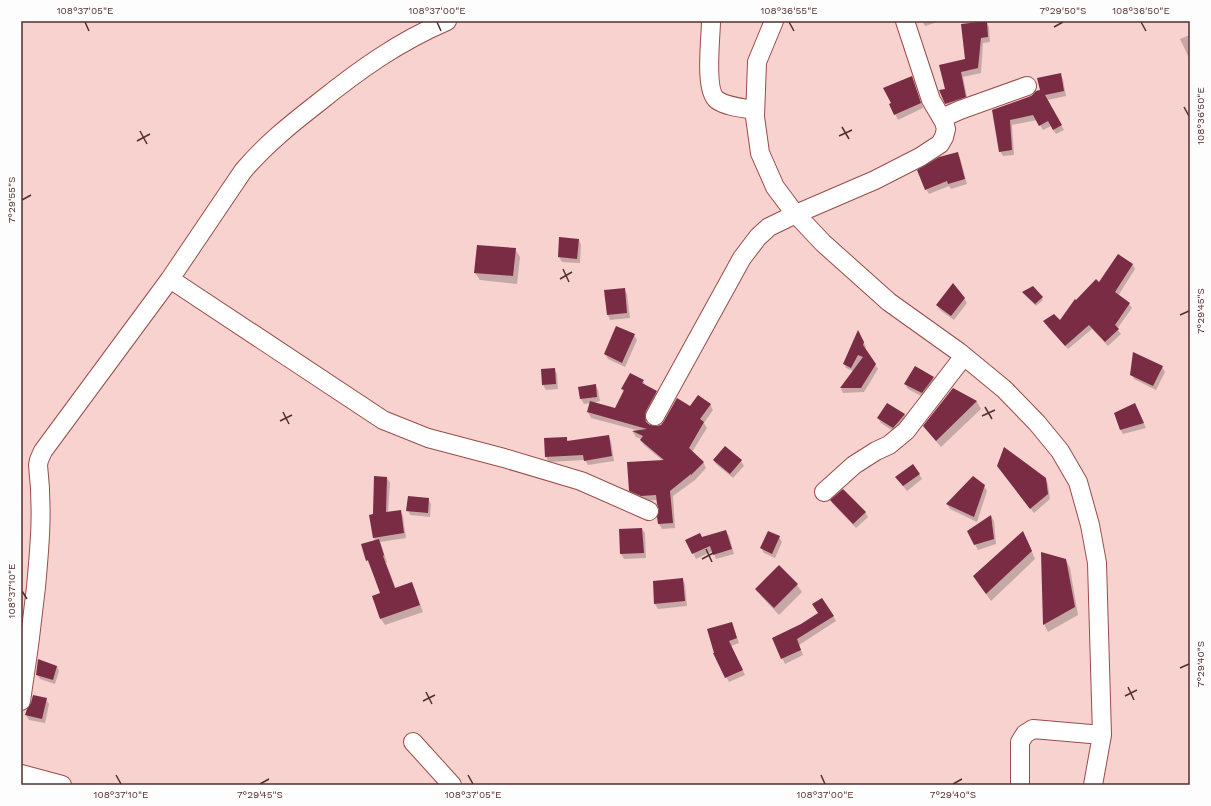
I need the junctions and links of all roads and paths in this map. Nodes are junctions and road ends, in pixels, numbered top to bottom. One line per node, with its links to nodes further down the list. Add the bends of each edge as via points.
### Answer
1 (447, 21): 9 (street, via 390,50 281,132 243,171)
2 (712, 21): 6 (street, via 709,74 712,95 722,103)
3 (774, 21): 6 (street, via 757,62)
4 (905, 21): 7 (street, via 930,96)
5 (1027, 86): 7 (street)
6 (756, 110): 8 (street, via 760,153 775,187)
7 (942, 118): 8 (street, via 946,129 944,137 934,149 875,180)
8 (796, 214): 10 (street, via 823,243 889,302); 11 (street, via 769,227 742,258)
9 (170, 279): 13 (street, via 383,420 428,438 580,481); 14 (street, via 43,451 39,460 42,508 40,544)
10 (964, 356): 12 (street, via 906,431 889,445 854,465); 15 (street, via 1004,389 1037,423 1060,451 1078,482 1097,563)
11 (654, 416)
12 (824, 492)
13 (649, 511)
14 (21, 701)
15 (1102, 735): 20 (street, via 1033,729 1025,734 1020,742); 21 (street)
16 (413, 742): 19 (street)
17 (21, 774): 18 (street)
18 (62, 785)
19 (452, 785)
20 (1020, 785)
21 (1093, 785)

